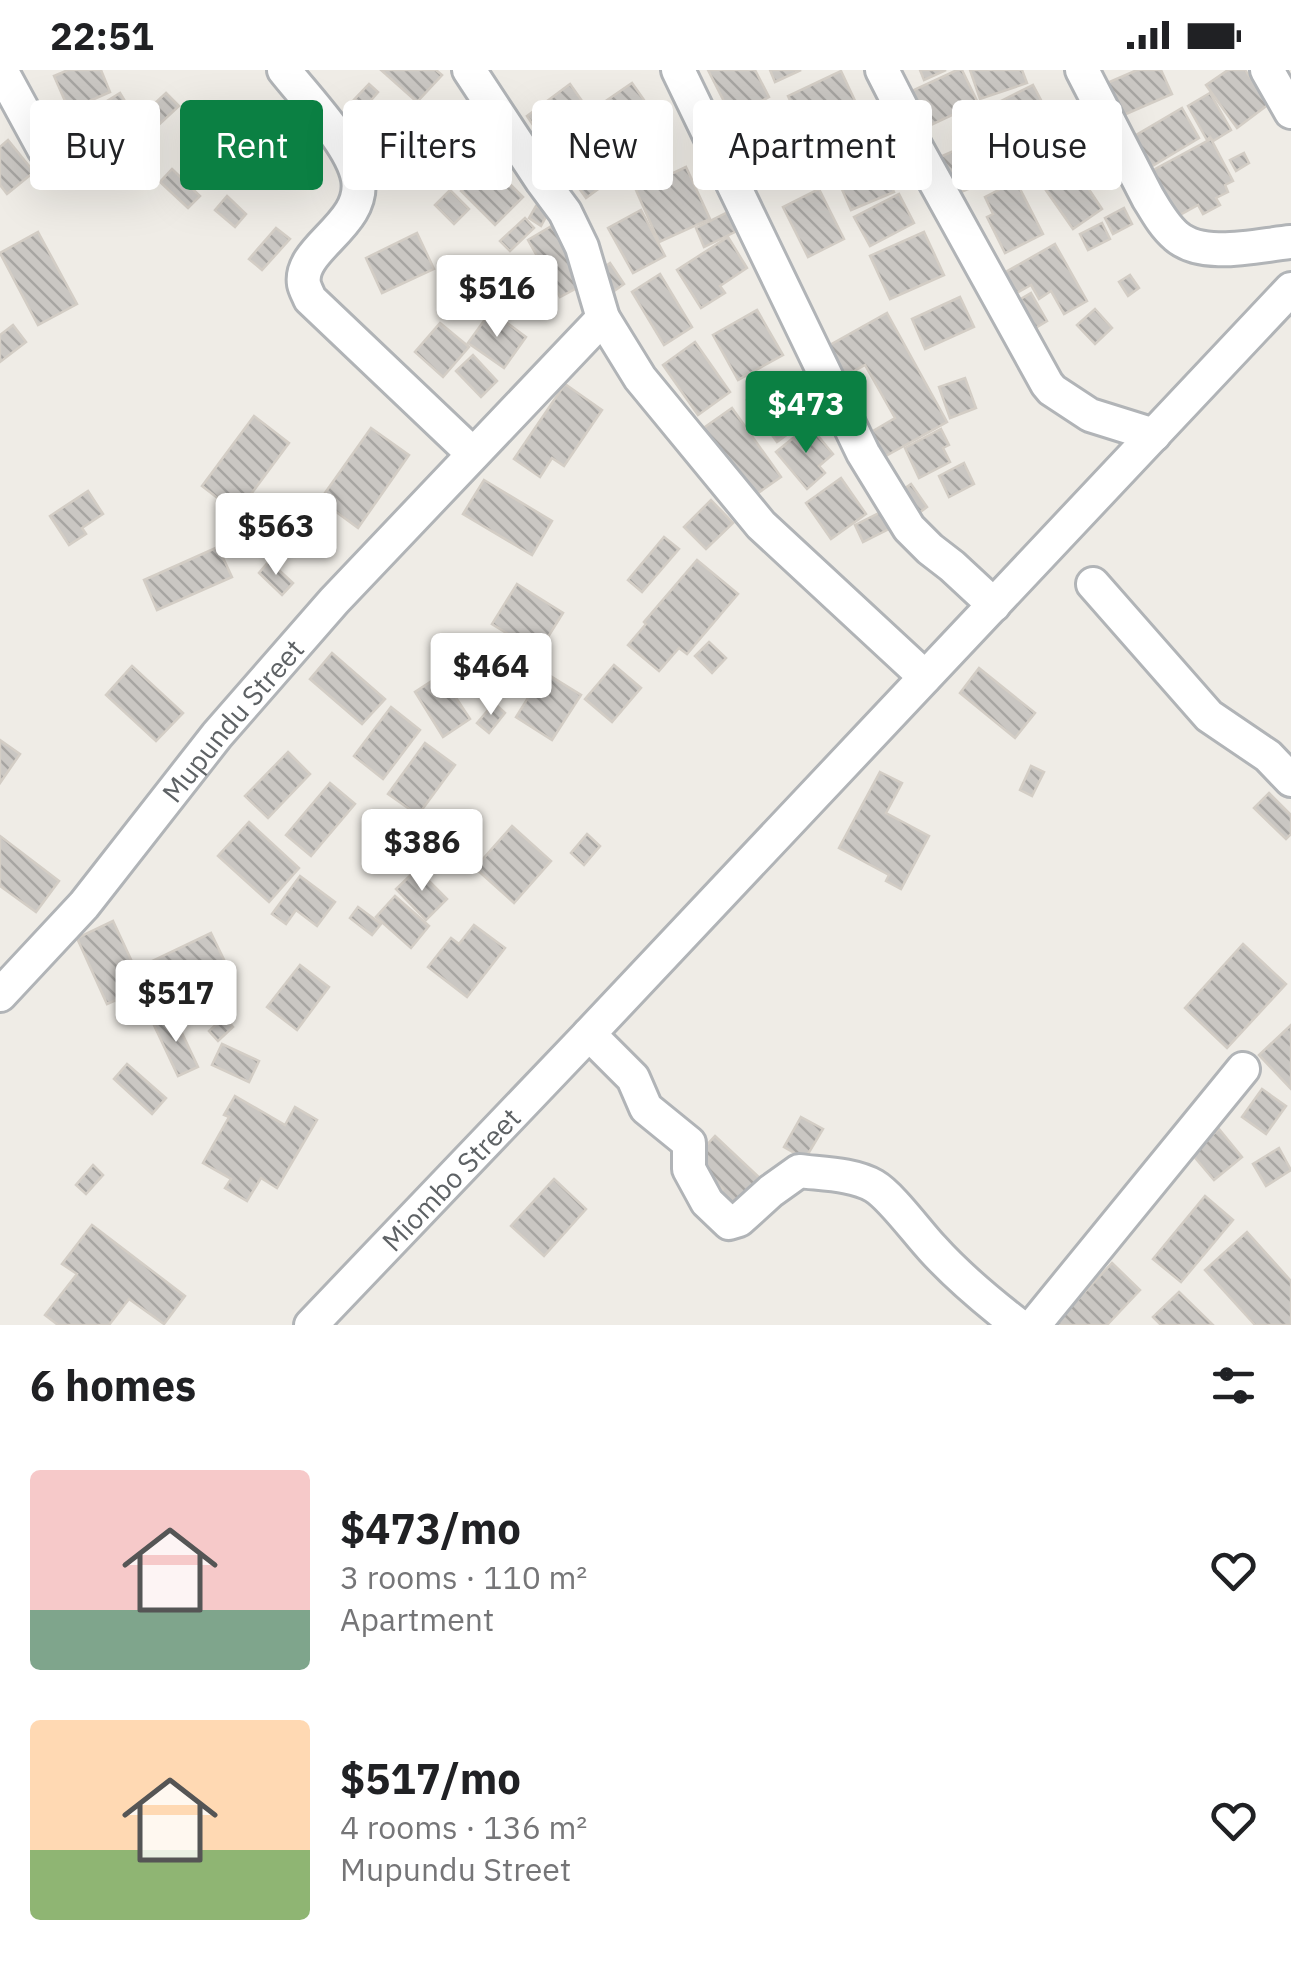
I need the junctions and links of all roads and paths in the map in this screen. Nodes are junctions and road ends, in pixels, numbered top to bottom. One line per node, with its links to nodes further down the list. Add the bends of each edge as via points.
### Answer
1 (0, 70): 9 (street)
2 (284, 70): 14 (street, via 345,149 358,182 356,206 308,263 303,282 310,298)
3 (469, 70): 12 (street, via 565,212)
4 (678, 70): 16 (street, via 863,452 909,528)
5 (882, 70): 13 (street, via 906,117 900,120 1047,384 1090,415)
6 (1082, 70): 10 (street, via 1148,198 1177,237 1216,250)
7 (1267, 70): 8 (street)
8 (1291, 112)
9 (30, 124)
10 (1291, 242)
11 (1291, 289): 13 (street, Miombo Street)
12 (603, 318): 14 (street, Mupundu Street); 17 (street, via 640,378 761,525)
13 (1154, 435): 16 (street, Miombo Street)
14 (473, 454): 19 (street, Mupundu Street, via 334,601 217,735 84,905)
15 (1093, 584): 18 (street, via 1209,716)
16 (994, 604): 17 (street, Miombo Street)
17 (926, 677): 20 (street, Miombo Street)
18 (1291, 780)
19 (0, 995)
20 (589, 1034): 22 (street, Miombo Street); 23 (street, via 634,1078 646,1108 689,1143 690,1170 707,1202 729,1222 799,1171 870,1183 982,1298)
21 (1243, 1069): 24 (street)
22 (311, 1325)
23 (1018, 1325)
24 (1034, 1325)

